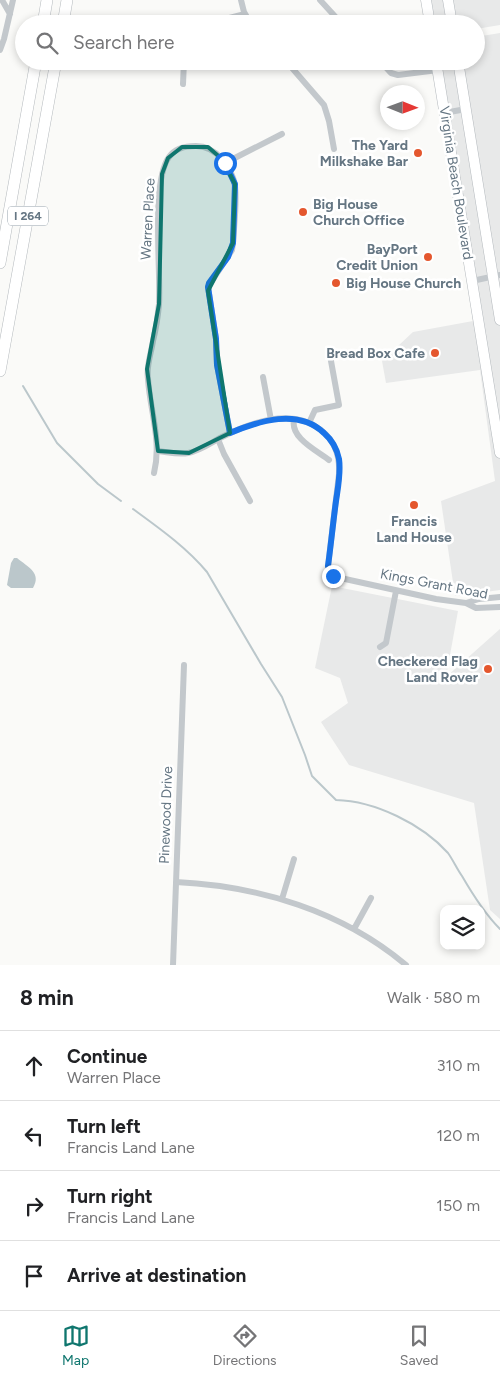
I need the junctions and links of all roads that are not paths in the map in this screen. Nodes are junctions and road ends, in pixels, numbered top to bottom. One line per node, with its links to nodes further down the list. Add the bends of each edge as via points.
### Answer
1 (2, 0): 9 (street)
2 (13, 0): 9 (street)
3 (47, 0): 11 (highway)
4 (67, 0): 12 (highway)
5 (241, 0): 10 (street)
6 (320, 0): 14 (street)
7 (426, 0): 15 (main road)
8 (448, 0): 16 (main road)
9 (10, 14): 17 (street)
10 (245, 14): 13 (street)
11 (44, 15)
12 (64, 15)
13 (241, 15)
14 (334, 15)
15 (428, 15)
16 (450, 15)
17 (0, 50)
18 (34, 70): 32 (highway, I 264)
19 (54, 70): 37 (highway, I 264)
20 (184, 70): 26 (street)
21 (294, 70): 30 (street, via 324,105)
22 (388, 70): 23 (street, via 398,75)
23 (420, 70)
24 (438, 70): 28 (main road, Virginia Beach Boulevard)
25 (460, 70): 27 (main road, Virginia Beach Boulevard)
26 (183, 84)
27 (466, 109): 28 (street); 33 (main road, Virginia Beach Boulevard)
28 (444, 113): 34 (main road, Virginia Beach Boulevard)
29 (282, 134): 31 (street)
30 (334, 149)
31 (225, 163): 42 (street, Warren Place, via 235,184 233,243 228,257 208,287 217,365); 44 (street, Warren Place, via 208,147 190,146 172,153 162,174 157,324 147,369)
32 (0, 263)
33 (497, 276): 34 (street); 35 (main road, Virginia Beach Boulevard)
34 (472, 281): 45 (main road, Virginia Beach Boulevard)
35 (500, 320)
36 (329, 350): 41 (street, via 339,405 315,410)
37 (0, 371)
38 (264, 377): 40 (street)
39 (294, 419): 40 (street); 41 (street); 46 (street, via 297,436)
40 (271, 420): 42 (street)
41 (309, 422): 49 (street, Kings Grant Road, via 328,436 339,460 330,574)
42 (230, 433): 43 (street)
43 (218, 439): 44 (street, via 189,453); 48 (street)
44 (158, 451): 47 (street, Warren Place)
45 (500, 454)
46 (329, 460)
47 (154, 473)
48 (250, 501)
49 (396, 591): 51 (street, Kings Grant Road); 53 (street, via 386,643)
50 (500, 597): 51 (street)
51 (466, 603): 52 (street, Kings Grant Road, via 476,608)
52 (500, 607)
53 (380, 647)
54 (184, 665): 56 (street, Pinewood Drive)
55 (294, 859): 58 (street)
56 (176, 882): 58 (street, via 220,885); 60 (street, Pinewood Drive)
57 (371, 898): 59 (street)
58 (282, 899): 59 (street)
59 (354, 929): 61 (street)
60 (173, 965)
61 (406, 965)

